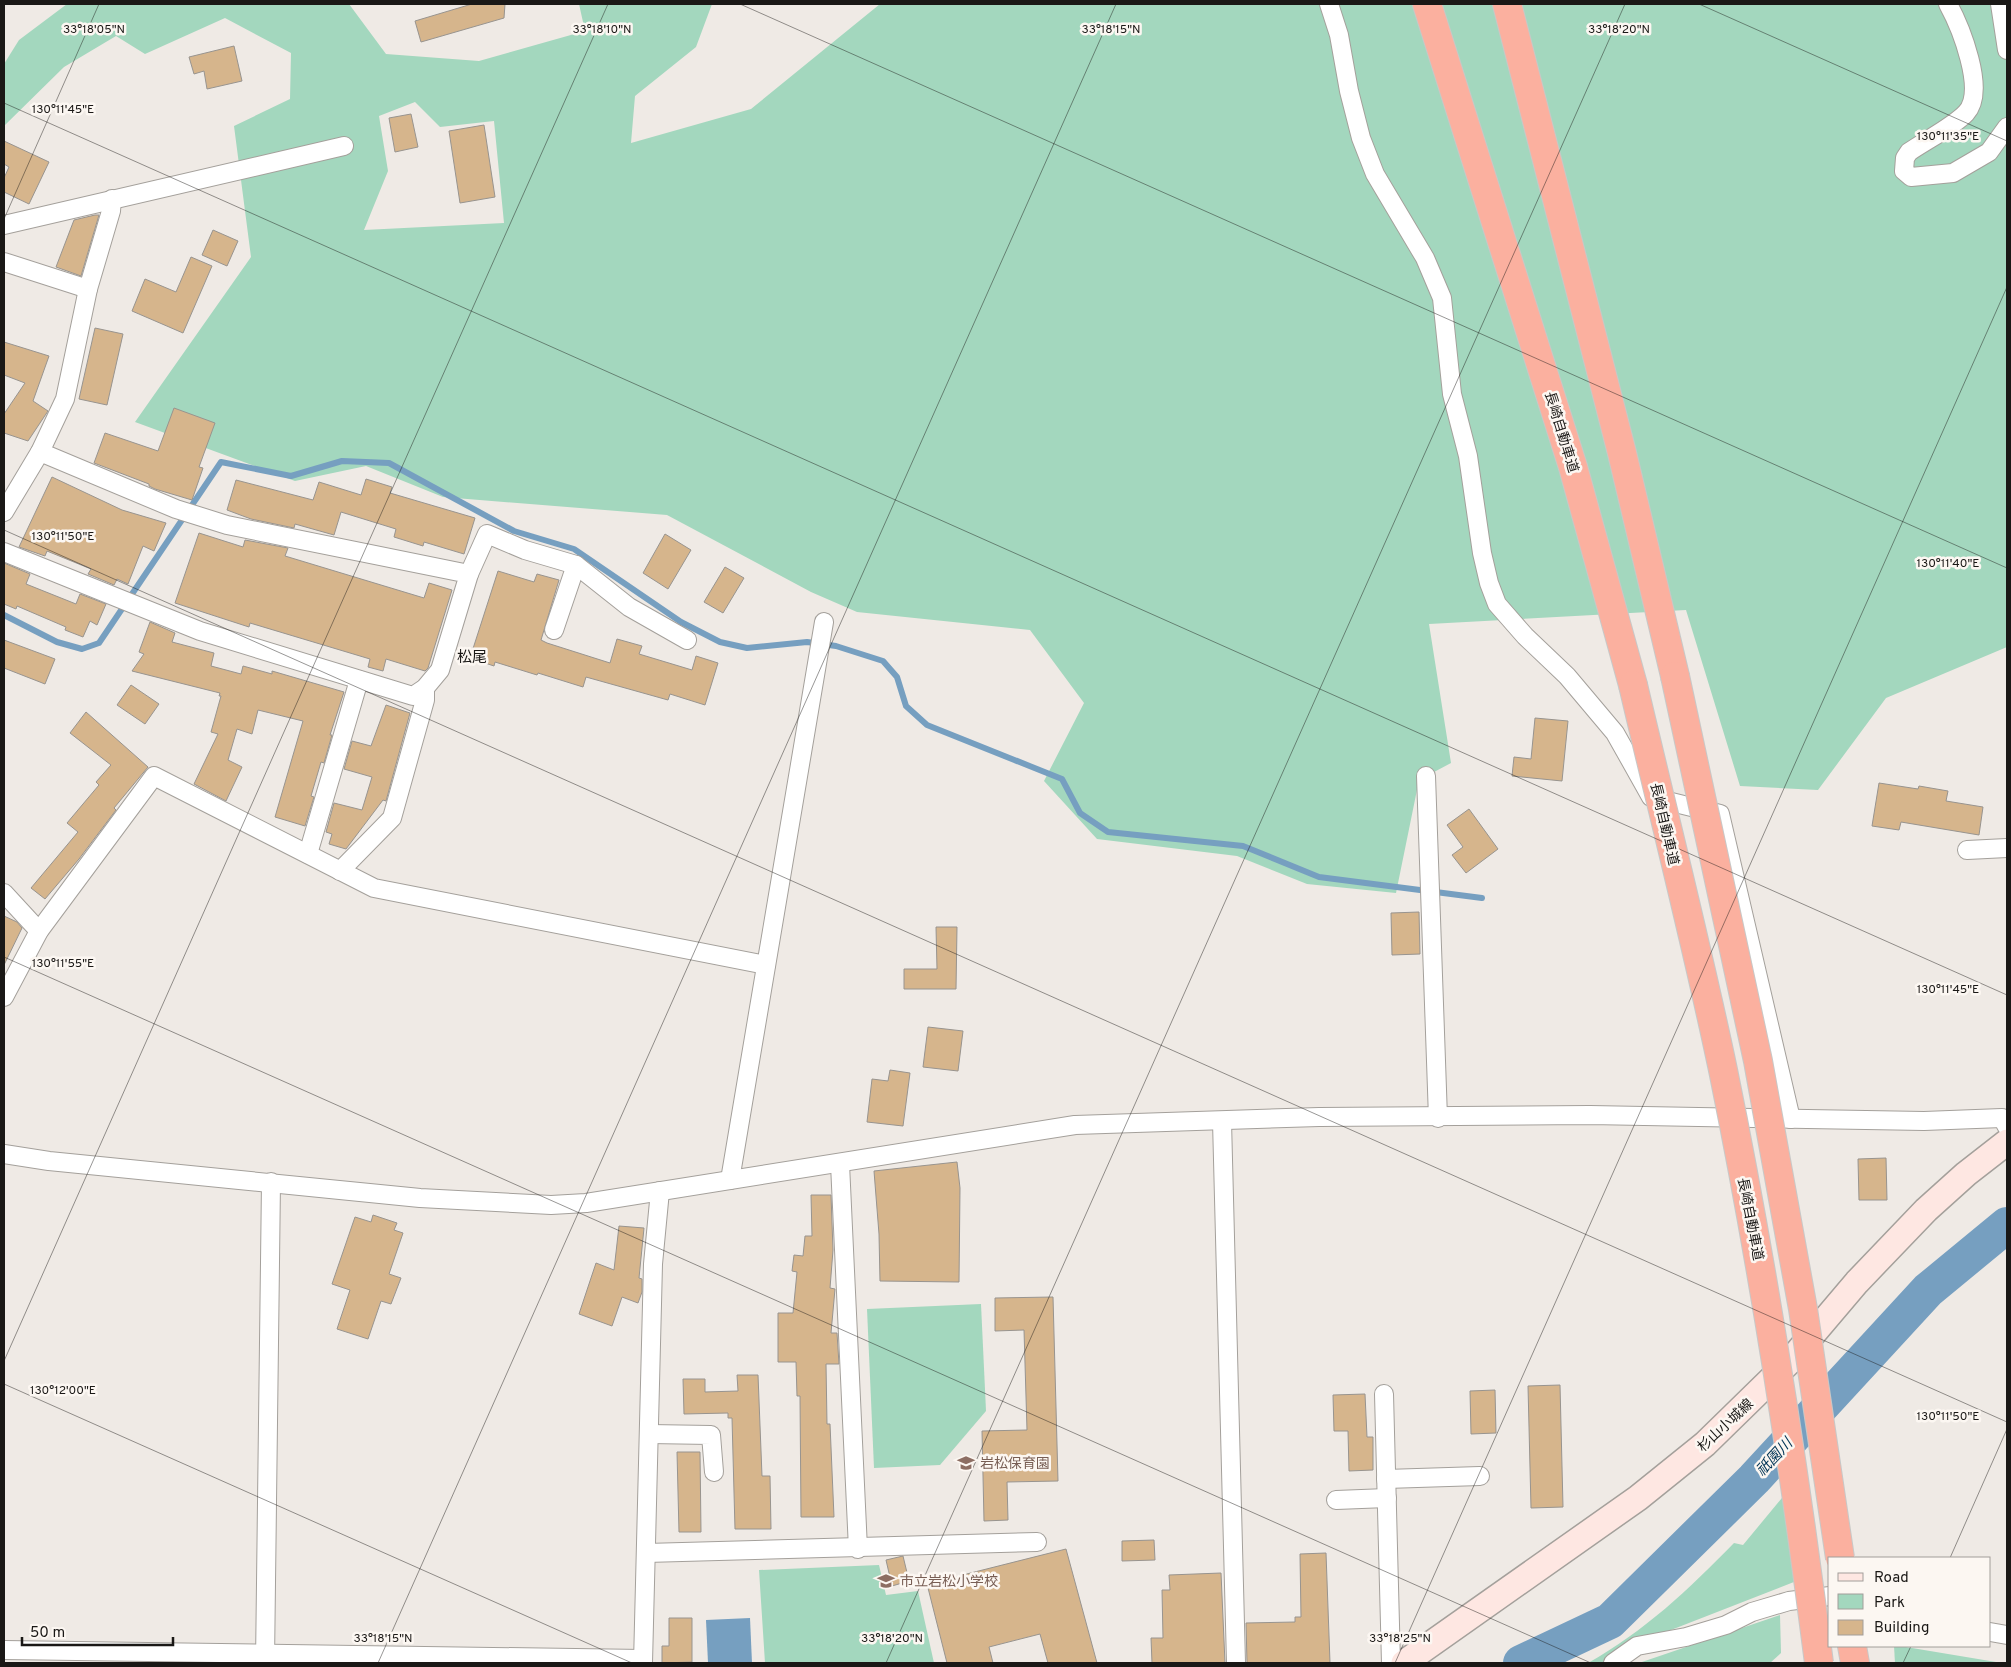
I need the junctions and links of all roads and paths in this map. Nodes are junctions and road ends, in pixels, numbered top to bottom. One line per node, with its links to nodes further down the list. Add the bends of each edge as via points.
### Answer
1 (1329, 4): 34 (street, via 1339,35 1361,138 1375,174 1425,258 1442,298 1452,394 1468,456 1482,553 1497,604 1567,676 1615,734 1650,797 1720,814)
2 (1427, 4): 64 (highway, 長崎自動車道, bridge, via 1573,467 1633,685 1723,1070 1769,1318)
3 (1507, 4): 52 (highway, bridge, via 1620,444 1675,676 1758,1061 1802,1309)
4 (1948, 4): 7 (street, via 1959,24 1976,86 1968,112 1909,152 1904,171 1911,177 1953,174 1989,152)
5 (2000, 4): 6 (street)
6 (2007, 50)
7 (2007, 127)
8 (344, 146): 9 (street)
9 (112, 199): 10 (street); 12 (street)
10 (4, 225)
11 (4, 262): 12 (street)
12 (88, 289): 13 (street, via 65,399)
13 (40, 452): 14 (street); 17 (street, via 198,517)
14 (4, 512)
15 (4, 552): 21 (street, via 200,631)
16 (576, 565): 17 (street, via 525,550 487,534); 19 (street); 20 (street, via 629,607)
17 (469, 574): 22 (street, via 440,670)
18 (823, 629): 30 (street)
19 (554, 630)
20 (687, 640)
21 (359, 680): 22 (street, via 414,696); 26 (street)
22 (425, 688): 27 (street, via 392,818)
23 (1426, 776): 32 (street)
24 (2007, 848): 25 (street)
25 (1967, 850)
26 (308, 854): 27 (street); 29 (street, via 154,776)
27 (340, 871): 30 (street, via 390,893)
28 (4, 893): 29 (street)
29 (39, 931): 31 (street)
30 (766, 965): 39 (street)
31 (4, 997)
32 (1438, 1118): 34 (street, via 1654,1115); 35 (street)
33 (2005, 1118): 34 (street, via 1924,1122)
34 (1791, 1119)
35 (1222, 1121): 38 (street, via 1075,1126); 60 (street)
36 (2007, 1142): 62 (main road, 杉山小城線, via 1926,1210 1857,1282 1790,1361 1705,1444 1638,1498)
37 (4, 1154): 40 (street)
38 (840, 1164): 39 (street); 50 (street)
39 (730, 1180): 41 (street)
40 (271, 1182): 41 (street, via 420,1198 551,1205); 58 (street)
41 (660, 1191): 43 (street, via 653,1264)
42 (1384, 1394): 46 (street)
43 (649, 1434): 44 (street, via 711,1435); 51 (street)
44 (714, 1472)
45 (1480, 1476): 46 (street)
46 (1386, 1479): 47 (street)
47 (1387, 1498): 48 (street); 61 (street)
48 (1336, 1500)
49 (1037, 1542): 50 (street)
50 (858, 1549): 51 (street)
51 (646, 1553): 59 (street)
52 (1840, 1557)
53 (1828, 1596): 63 (street, via 1789,1601 1694,1635 1637,1646)
54 (1991, 1632): 55 (street)
55 (2007, 1635)
56 (1852, 1647): 65 (highway)
57 (4, 1650): 58 (street)
58 (265, 1658): 59 (street)
59 (643, 1661)
60 (1236, 1663)
61 (1391, 1663)
62 (1404, 1663)
63 (1613, 1663)
64 (1819, 1663)
65 (1855, 1663)

